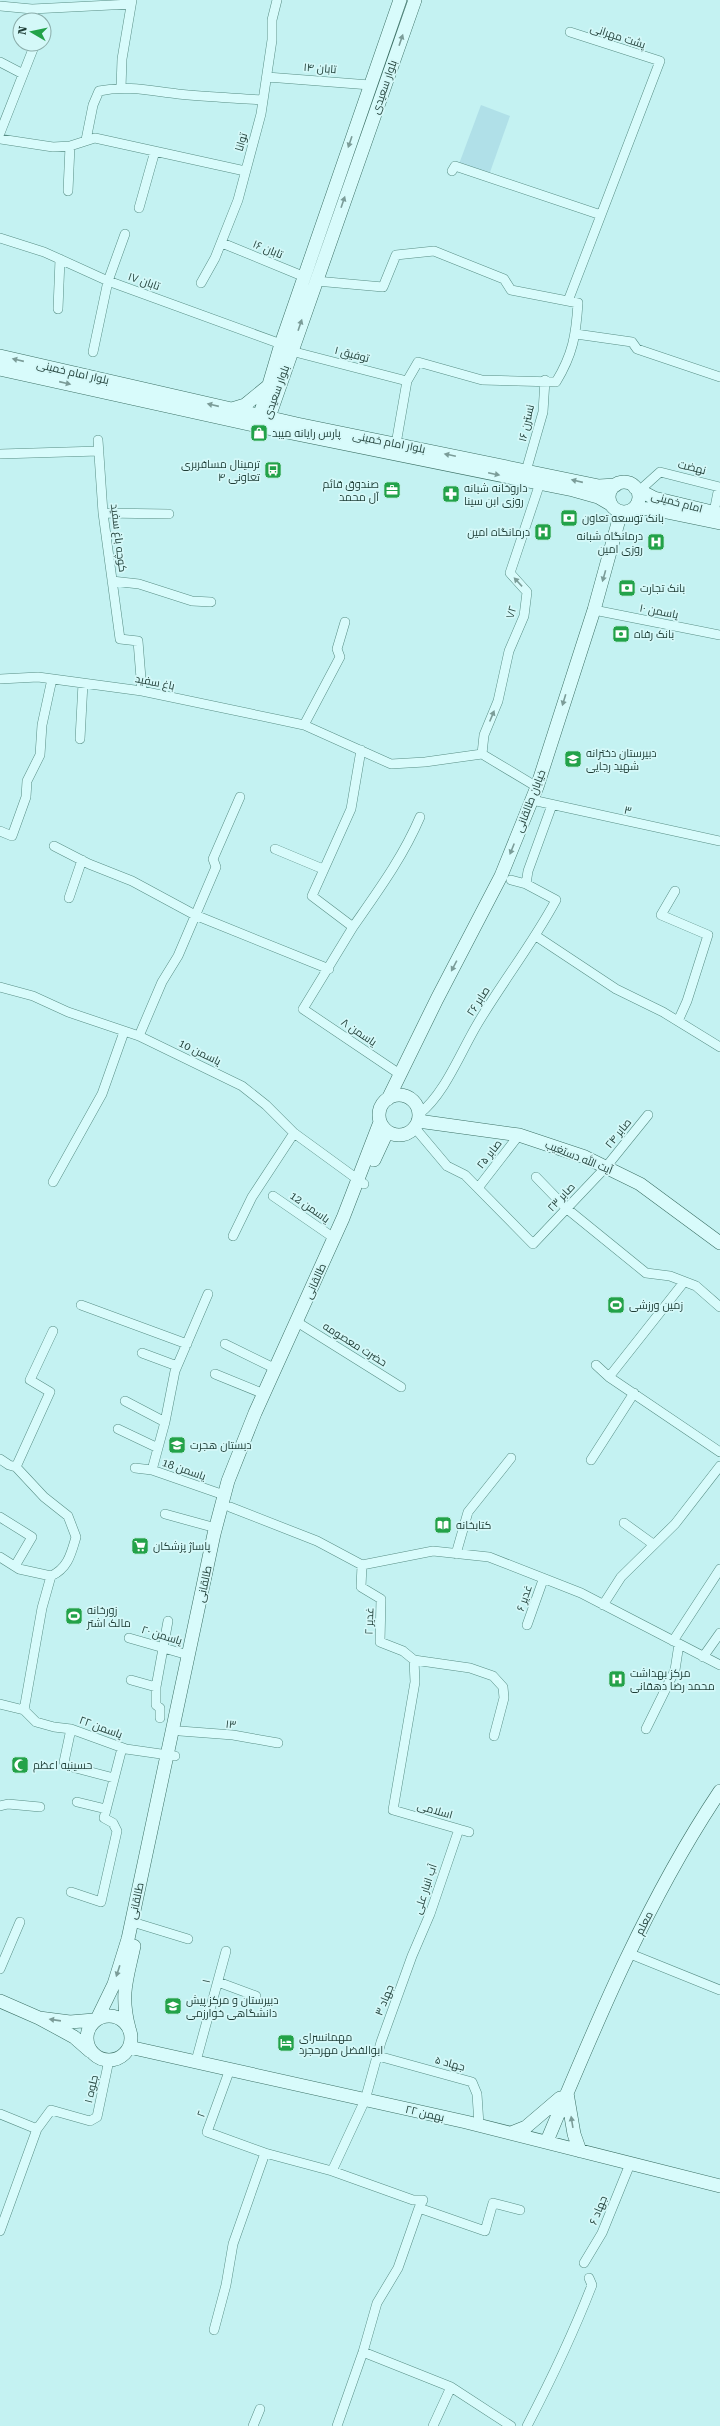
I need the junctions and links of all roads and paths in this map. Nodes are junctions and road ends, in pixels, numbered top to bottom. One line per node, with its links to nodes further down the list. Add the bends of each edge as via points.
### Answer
1 (277, 0): 12 (street, توانا, via 272,20)
2 (400, 0): 13 (main road, بلوار سعیدی)
3 (415, 0): 17 (main road, بلوار سعیدی, one-way to 3)
4 (132, 2): 6 (street); 14 (street, via 122,59)
5 (0, 6): 6 (street)
6 (32, 9): 7 (street)
7 (33, 12)
8 (570, 32): 27 (street, پشت مهرانی, via 660,61)
9 (32, 52): 11 (street)
10 (0, 62): 11 (street)
11 (23, 74): 18 (street)
12 (267, 77): 13 (street, تابان ۱۴); 15 (street, توانا)
13 (370, 85): 16 (main road, بلوار سعیدی)
14 (120, 88): 15 (street); 20 (street, via 99,91)
15 (264, 100): 23 (street, توانا)
16 (359, 117): 17 (main road); 32 (main road, بلوار سعیدی, one-way to 32)
17 (372, 122): 32 (main road, بلوار سعیدی, one-way to 17)
18 (0, 133)
19 (0, 139): 21 (street, via 53,147)
20 (86, 140): 21 (street); 22 (street, via 95,138)
21 (70, 146): 25 (street)
22 (155, 151): 23 (street); 26 (street)
23 (245, 171): 30 (street, توانا, via 238,200)
24 (452, 171): 27 (street, via 455,166)
25 (68, 191)
26 (139, 208)
27 (601, 215): 35 (street)
28 (125, 234): 33 (street)
29 (0, 238): 31 (street, تابان ۱۷)
30 (222, 243): 32 (street, تابان ۱۶); 34 (street, توانا)
31 (60, 259): 33 (street, تابان ۱۷); 36 (street)
32 (310, 279): 35 (street, تابان ۱۶, via 383,287 396,254 434,251 504,278 511,290); 38 (main road, بلوار سعیدی)
33 (108, 280): 38 (street, تابان ۱۷); 39 (street)
34 (201, 283)
35 (568, 301): 37 (street, via 578,303)
36 (58, 309)
37 (576, 334): 42 (street, via 632,342 637,349); 43 (street, via 569,361 556,382)
38 (286, 348): 44 (street, توفیق ۱); 45 (main road, بلوار سعیدی)
39 (93, 352)
40 (0, 356): 46 (main road, بلوار امام خمینی, one-way to 40)
41 (0, 369): 47 (main road, بلوار امام خمینی, one-way to 47)
42 (720, 377)
43 (545, 380): 44 (street, via 482,380 418,362); 53 (street, نسترن ۱۶, via 543,412)
44 (407, 381): 50 (street)
45 (272, 390): 46 (main road); 47 (main road, بلوار سعیدی); 48 (main road, via 287,416)
46 (232, 409): 47 (main road, بلوار امام خمینی)
47 (264, 420): 48 (main road, بلوار امام خمینی); 54 (main road, بلوار امام خمینی, one-way to 54)
48 (297, 424): 50 (main road, بلوار امام خمینی)
49 (98, 440): 51 (street, کوچه باغ سفید)
50 (396, 444): 53 (main road, بلوار امام خمینی, one-way to 50)
51 (99, 450): 52 (street); 60 (street, کوچه باغ سفید)
52 (0, 454)
53 (526, 470): 55 (main road, بلوار امام خمینی, one-way to 53, via 599,486)
54 (540, 483): 57 (main road, بلوار امام خمینی, via 598,497); 75 (street, ۷۲, one-way to 54, via 484,735 498,701 509,651 524,616 527,592 510,573)
55 (616, 484): 56 (main road, via 629,484); 57 (main road, via 608,496)
56 (638, 489): 58 (main road); 62 (main road, امام خمینی, via 654,498); 62 (street, نهضت, via 660,472 719,487)
57 (610, 504): 59 (main road)
58 (634, 508): 59 (main road, via 628,512); 62 (main road, امام خمینی)
59 (621, 512): 65 (main road, خیابان طالقانی, one-way to 65)
60 (103, 513): 61 (street); 63 (street, کوچه باغ سفید)
61 (169, 514)
62 (718, 516)
63 (112, 581): 64 (street, via 139,584 192,601); 71 (street, کوچه باغ سفید, via 120,639 138,642)
64 (211, 602)
65 (594, 610): 67 (street, یاسمن ۱۰); 76 (main road, خیابان طالقانی, one-way to 76)
66 (345, 622): 72 (street, via 337,649 340,657)
67 (720, 635)
68 (0, 678): 69 (street, باغ سفید)
69 (52, 679): 70 (street, باغ سفید); 81 (street, via 42,725 40,755 28,781 12,836)
70 (83, 683): 71 (street, باغ سفید); 73 (street)
71 (142, 691): 72 (street, باغ سفید)
72 (304, 725): 74 (street, باغ سفید)
73 (80, 739)
74 (361, 750): 75 (street, باغ سفید, via 391,764); 86 (street, via 351,809)
75 (482, 754): 76 (street)
76 (537, 787): 78 (main road, خیابان طالقانی)
77 (240, 797): 91 (street, via 213,859 216,867)
78 (532, 800): 79 (street, ۳); 100 (main road, خیابان طالقانی, one-way to 100, via 501,876)
79 (552, 805): 82 (street, ۳); 88 (street, via 528,871)
80 (420, 817): 92 (street, via 398,862)
81 (0, 831)
82 (720, 841)
83 (54, 846): 85 (street)
84 (275, 849): 86 (street)
85 (82, 860): 90 (street); 91 (street, via 132,881)
86 (323, 869): 92 (street, via 312,896)
87 (511, 880): 88 (street)
88 (526, 884): 93 (street, صابر ۲۶, via 556,900)
89 (675, 890): 96 (street, via 661,914 708,935)
90 (69, 898)
91 (195, 915): 94 (street); 98 (street, via 178,956 162,982)
92 (353, 927): 94 (street)
93 (536, 936): 96 (street, via 616,989); 103 (street, صابر ۲۶, via 478,1022 432,1104)
94 (329, 969): 100 (street, یاسمن ۸, via 303,1009)
95 (0, 987): 97 (street, یاسمن 10, via 33,996 68,1012)
96 (678, 1021): 99 (street)
97 (124, 1032): 98 (street, یاسمن 10); 109 (street, via 102,1094)
98 (138, 1036): 105 (street, یاسمن 10, via 242,1086)
99 (720, 1047)
100 (401, 1075): 101 (main road, خیابان طالقانی)
101 (388, 1099): 103 (main road, via 394,1096 408,1098 417,1107); 104 (main road, via 380,1109)
102 (648, 1115): 107 (street, صابر ۲۴)
103 (417, 1121): 104 (main road, via 405,1135 393,1134); 106 (main road, آیت الله دستغیب); 111 (street, via 447,1166 465,1175)
104 (384, 1126): 110 (main road, طالقانی)
105 (294, 1133): 110 (street, یاسمن 10); 114 (street, via 252,1197)
106 (519, 1135): 107 (main road, آیت الله دستغیب, via 552,1144); 111 (street, صابر ۲۵)
107 (606, 1167): 113 (street, صابر ۲۳); 116 (main road, آیت الله دستغیب, via 640,1184)
108 (536, 1177): 113 (street)
109 (53, 1182)
110 (361, 1182): 115 (main road, طالقانی); 121 (main road, طالقانی)
111 (478, 1188): 113 (street, صابر ۲۳, via 533,1244)
112 (273, 1196): 115 (street, یاسمن 12)
113 (566, 1208): 117 (street, via 646,1273 670,1276)
114 (233, 1236)
115 (334, 1238): 121 (main road, طالقانی)
116 (720, 1243)
117 (684, 1282): 120 (street, via 696,1286); 130 (street)
118 (208, 1294): 123 (street)
119 (81, 1305): 123 (street)
120 (720, 1307)
121 (300, 1324): 128 (main road, طالقانی); 131 (street, حضرت معصومه); 146 (main road, طالقانی)
122 (53, 1331): 143 (street, via 30,1380 50,1392)
123 (187, 1344): 127 (street)
124 (225, 1344): 128 (street)
125 (142, 1353): 127 (street)
126 (596, 1365): 130 (street)
127 (177, 1366): 135 (street)
128 (276, 1369): 133 (main road, طالقانی)
129 (215, 1374): 133 (street)
130 (609, 1377): 132 (street)
131 (401, 1387)
132 (634, 1393): 138 (street); 141 (street)
133 (264, 1394): 146 (main road, طالقانی)
134 (125, 1401): 135 (street)
135 (165, 1422): 137 (street)
136 (118, 1429): 137 (street)
137 (158, 1448): 145 (street)
138 (720, 1452)
139 (511, 1458): 152 (street, via 468,1512)
140 (0, 1459): 143 (street)
141 (591, 1460)
142 (720, 1466): 151 (street, via 675,1524)
143 (16, 1467): 157 (street, via 44,1497 68,1516 76,1537 69,1559 61,1571)
144 (135, 1468): 145 (street, یاسمن 18)
145 (152, 1470): 146 (street, یاسمن 18)
146 (225, 1502): 150 (main road, طالقانی); 154 (street, یاسمن 18, via 317,1541); 177 (main road, طالقانی)
147 (165, 1514): 150 (street)
148 (0, 1517): 155 (street, via 32,1537)
149 (624, 1523): 151 (street)
150 (216, 1528): 166 (main road, طالقانی)
151 (653, 1544): 159 (street, via 620,1577)
152 (456, 1554): 154 (street, via 433,1551); 158 (street, via 489,1557)
153 (0, 1557): 155 (street)
154 (362, 1565): 168 (street, غدیر ۲, via 361,1587 382,1599 380,1642 403,1651)
155 (15, 1566): 157 (street)
156 (720, 1569): 164 (street)
157 (51, 1576): 173 (street, via 42,1608)
158 (543, 1580): 159 (street, via 581,1593); 161 (street, غدیر ۶)
159 (604, 1605): 164 (street)
160 (168, 1621): 165 (street)
161 (527, 1625)
162 (720, 1633): 167 (street)
163 (130, 1638): 165 (street, یاسمن ۲۰)
164 (676, 1643): 167 (street); 176 (street, via 674,1670)
165 (162, 1648): 166 (street, یاسمن ۲۰); 171 (street)
166 (188, 1655): 181 (main road, طالقانی)
167 (703, 1657): 169 (street)
168 (414, 1660): 178 (street, via 470,1668 493,1676 503,1686 504,1698); 188 (street, اسلامی, via 415,1682 393,1810)
169 (720, 1665)
170 (131, 1680): 171 (street)
171 (156, 1687): 174 (street, via 156,1705 160,1708)
172 (0, 1704): 173 (street, یاسمن ۲۲)
173 (24, 1710): 175 (street, یاسمن ۲۲, via 36,1722)
174 (160, 1718)
175 (71, 1729): 180 (street, یاسمن ۲۲); 182 (street, via 64,1762 68,1766)
176 (646, 1729)
177 (180, 1732): 179 (street, ۱۳); 181 (main road, طالقانی)
178 (494, 1736)
179 (278, 1743)
180 (122, 1748): 181 (street, یاسمن ۲۲); 182 (street)
181 (172, 1755): 192 (main road, طالقانی); 203 (main road, طالقانی, one-way to 203, via 128,1939 114,1984)
182 (114, 1778): 187 (street)
183 (720, 1791): 195 (main road, معلم, via 659,1892)
184 (77, 1802): 187 (street)
185 (0, 1806): 186 (street, via 8,1804)
186 (40, 1807)
187 (106, 1809): 190 (street, via 104,1818 113,1823 117,1832 101,1902)
188 (459, 1829): 189 (street, اسلامی); 196 (street, آب انبار علی, via 430,1914)
189 (469, 1832)
190 (72, 1892)
191 (20, 1922): 197 (street)
192 (139, 1924): 193 (street); 204 (main road, طالقانی, via 124,1990 124,2007)
193 (188, 1939)
194 (226, 1951): 198 (street, ۱)
195 (628, 1953): 199 (street); 211 (main road, معلم)
196 (412, 1956): 207 (street, جهاد ۳)
197 (0, 1969)
198 (218, 1982): 200 (street); 209 (street, ۱)
199 (720, 1990)
200 (256, 1996)
201 (0, 2001): 202 (main road)
202 (38, 2018): 203 (main road, one-way to 202, via 70,2022); 206 (main road, via 74,2037)
203 (95, 2019): 204 (main road, via 112,2016 125,2022); 206 (main road, via 86,2037)
204 (129, 2028): 205 (main road)
205 (129, 2047): 208 (main road, via 122,2055); 209 (main road, ۲۲ بهمن)
206 (90, 2051): 208 (main road, via 102,2059)
207 (378, 2056): 212 (street, جهاد ۳); 214 (street, جهاد ۵, via 472,2082 477,2094)
208 (109, 2060): 215 (street, جلوه ۱, via 97,2116 90,2121 51,2110)
209 (196, 2062): 210 (main road, ۲۲ بهمن)
210 (230, 2070): 212 (main road, ۲۲ بهمن); 219 (street, ۲, via 207,2132)
211 (564, 2095): 216 (main road, via 526,2127); 217 (main road, معلم); 218 (main road, one-way to 211)
212 (365, 2100): 214 (main road, ۲۲ بهمن); 221 (street, جهاد ۳)
213 (0, 2114): 215 (street)
214 (479, 2126): 216 (main road, ۲۲ بهمن)
215 (37, 2129): 225 (street)
216 (511, 2133): 217 (main road, ۲۲ بهمن)
217 (542, 2140): 218 (main road, ۲۲ بهمن)
218 (580, 2151): 220 (main road, ۲۲ بهمن)
219 (266, 2154): 221 (street); 228 (street, via 233,2244 226,2285)
220 (630, 2164): 222 (main road, ۲۲ بهمن); 226 (street, جهاد ۶, via 602,2233)
221 (332, 2171): 223 (street, via 413,2200 423,2200)
222 (720, 2186)
223 (419, 2208): 224 (street, via 485,2231 493,2202); 229 (street, via 398,2268 377,2303)
224 (520, 2210)
225 (0, 2231)
226 (584, 2263)
227 (589, 2278): 236 (street, via 592,2285 580,2315 557,2368)
228 (214, 2330)
229 (363, 2352): 230 (street); 233 (street)
230 (451, 2387): 234 (street); 235 (street)
231 (260, 2409): 232 (street)
232 (253, 2426)
233 (337, 2426)
234 (432, 2426)
235 (512, 2426)
236 (527, 2426)

